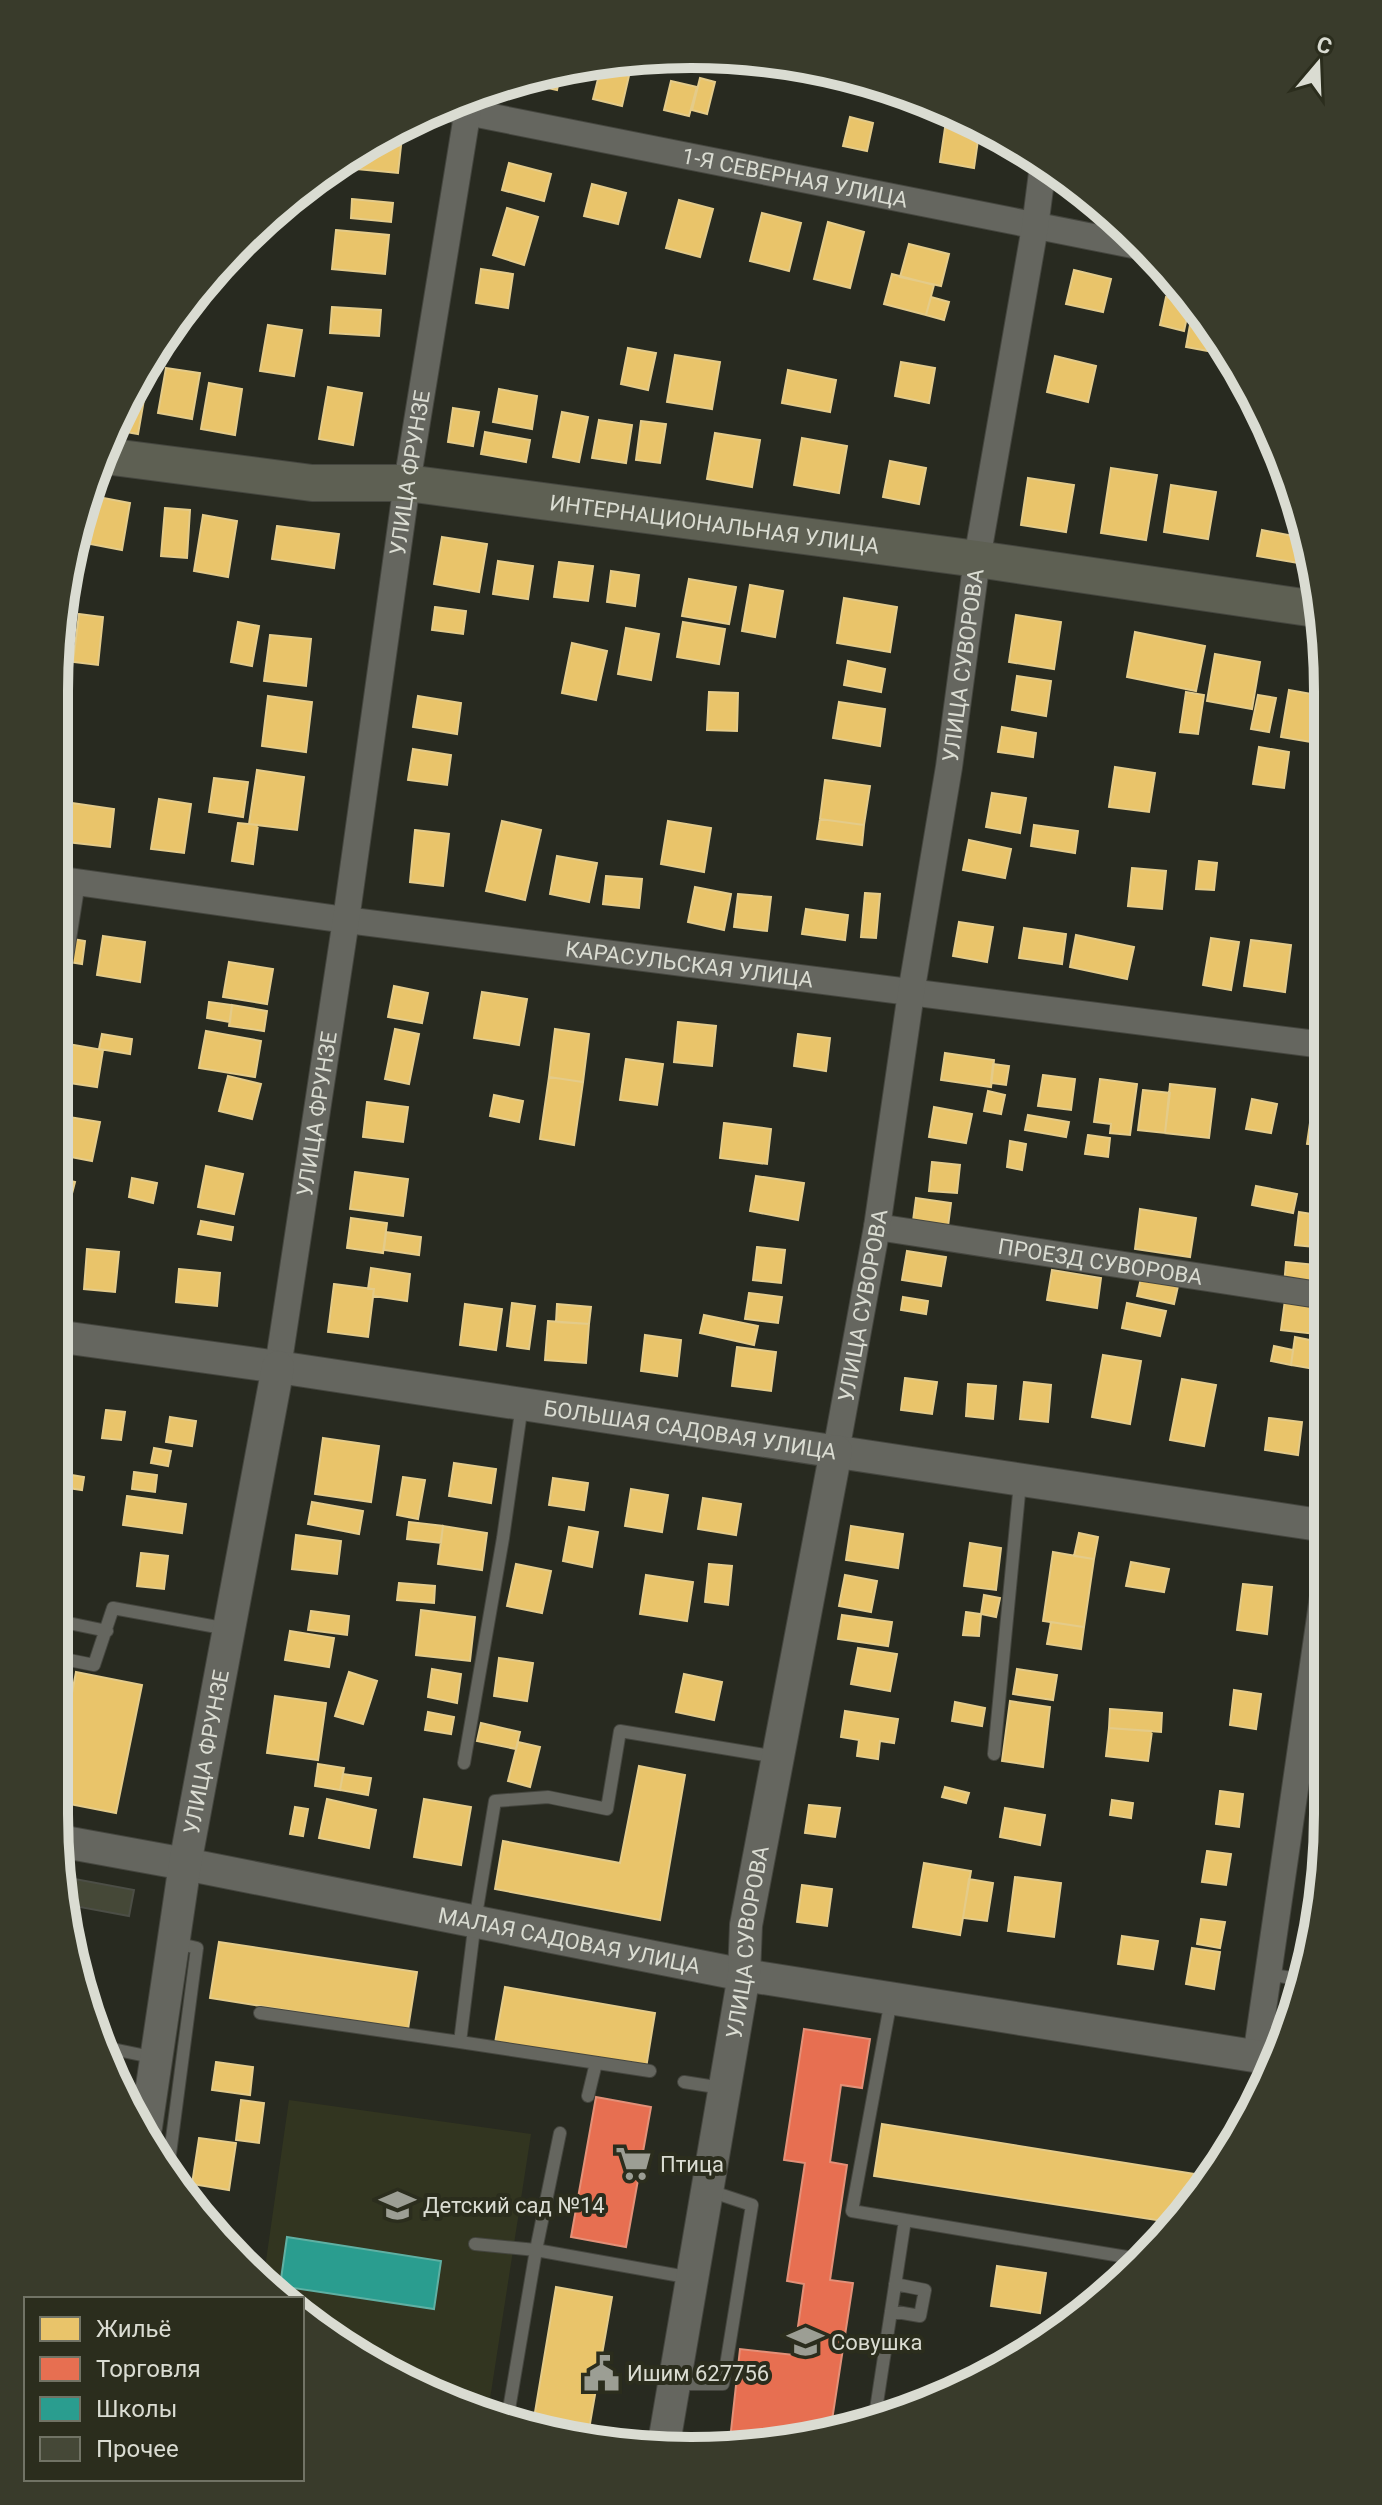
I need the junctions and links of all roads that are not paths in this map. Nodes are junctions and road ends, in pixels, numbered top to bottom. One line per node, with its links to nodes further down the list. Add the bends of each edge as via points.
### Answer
1 (473, 108): 4 (street, 1-Я СЕВЕРНАЯ УЛИЦА)
2 (459, 113): 7 (street, УЛИЦА ФРУНЗЕ)
3 (1042, 176): 4 (street, УЛИЦА СУВОРОВА)
4 (1035, 227): 5 (street, 1-Я СЕВЕРНАЯ УЛИЦА); 8 (street, УЛИЦА СУВОРОВА)
5 (1125, 244)
6 (113, 457): 7 (main road, ИНТЕРНАЦИОНАЛЬНАЯ УЛИЦА, via 312,483)
7 (407, 483): 8 (main road, ИНТЕРНАЦИОНАЛЬНАЯ УЛИЦА); 11 (street, УЛИЦА ФРУНЗЕ)
8 (977, 559): 9 (main road, ИНТЕРНАЦИОНАЛЬНАЯ УЛИЦА); 12 (street, УЛИЦА СУВОРОВА)
9 (1309, 608)
10 (68, 880): 11 (street, КАРАСУЛЬСКАЯ УЛИЦА)
11 (346, 920): 12 (street, КАРАСУЛЬСКАЯ УЛИЦА); 17 (street, УЛИЦА ФРУНЗЕ)
12 (911, 993): 13 (street, КАРАСУЛЬСКАЯ УЛИЦА); 14 (street, УЛИЦА СУВОРОВА)
13 (1314, 1044)
14 (877, 1227): 15 (street, ПРОЕЗД СУВОРОВА); 19 (street, УЛИЦА СУВОРОВА)
15 (1314, 1294)
16 (68, 1338): 17 (street, БОЛЬШАЯ САДОВАЯ УЛИЦА)
17 (278, 1367): 18 (street, БОЛЬШАЯ САДОВАЯ УЛИЦА); 23 (street, УЛИЦА ФРУНЗЕ)
18 (522, 1405): 19 (street, БОЛЬШАЯ САДОВАЯ УЛИЦА); 29 (lane)
19 (836, 1451): 20 (street, БОЛЬШАЯ САДОВАЯ УЛИЦА); 27 (street, УЛИЦА СУВОРОВА)
20 (1020, 1479): 21 (street, БОЛЬШАЯ САДОВАЯ УЛИЦА); 28 (lane)
21 (1314, 1524)
22 (68, 1623): 24 (lane)
23 (228, 1629): 24 (lane, via 113,1608); 31 (street, УЛИЦА ФРУНЗЕ)
24 (107, 1631): 25 (lane, via 94,1665)
25 (68, 1660)
26 (1314, 1716): 33 (street)
27 (784, 1742): 32 (lane, via 620,1731 607,1809 548,1797 495,1801); 34 (street, УЛИЦА СУВОРОВА, via 746,1925)
28 (994, 1754)
29 (464, 1763)
30 (69, 1843): 31 (street, МАЛАЯ САДОВАЯ УЛИЦА)
31 (185, 1864): 32 (street, МАЛАЯ САДОВАЯ УЛИЦА); 36 (street, УЛИЦА ФРУНЗЕ, via 173,1943)
32 (475, 1921): 34 (street, МАЛАЯ САДОВАЯ УЛИЦА); 39 (lane)
33 (1268, 1974): 35 (lane); 42 (street)
34 (744, 1975): 37 (street, МАЛАЯ САДОВАЯ УЛИЦА); 46 (street, УЛИЦА СУВОРОВА)
35 (1292, 1978)
36 (179, 1991): 41 (street, УЛИЦА ФРУНЗЕ); 50 (lane)
37 (891, 2000): 42 (street, МАЛАЯ САДОВАЯ УЛИЦА); 52 (lane, via 852,2211)
38 (260, 2013): 39 (lane)
39 (460, 2042): 43 (lane)
40 (114, 2049): 41 (lane)
41 (156, 2058): 48 (street, УЛИЦА ФРУНЗЕ)
42 (1264, 2058)
43 (596, 2063): 44 (lane); 47 (lane)
44 (650, 2071)
45 (684, 2082): 46 (lane)
46 (725, 2088): 51 (street, УЛИЦА СУВОРОВА)
47 (588, 2096)
48 (147, 2119)
49 (560, 2133): 54 (lane)
50 (169, 2154)
51 (707, 2190): 58 (street, УЛИЦА СУВОРОВА); 61 (lane, via 752,2205 723,2384)
52 (905, 2220): 55 (lane); 59 (lane)
53 (475, 2244): 54 (lane)
54 (536, 2250): 58 (lane); 63 (lane)
55 (1125, 2257): 56 (lane); 57 (lane)
56 (1129, 2258)
57 (1125, 2262)
58 (692, 2278): 61 (street, УЛИЦА СУВОРОВА)
59 (895, 2284): 60 (lane); 60 (lane, via 925,2290 920,2316)
60 (891, 2311): 62 (lane)
61 (674, 2384): 64 (street, УЛИЦА СУВОРОВА)
62 (876, 2409)
63 (509, 2410)
64 (665, 2436)

